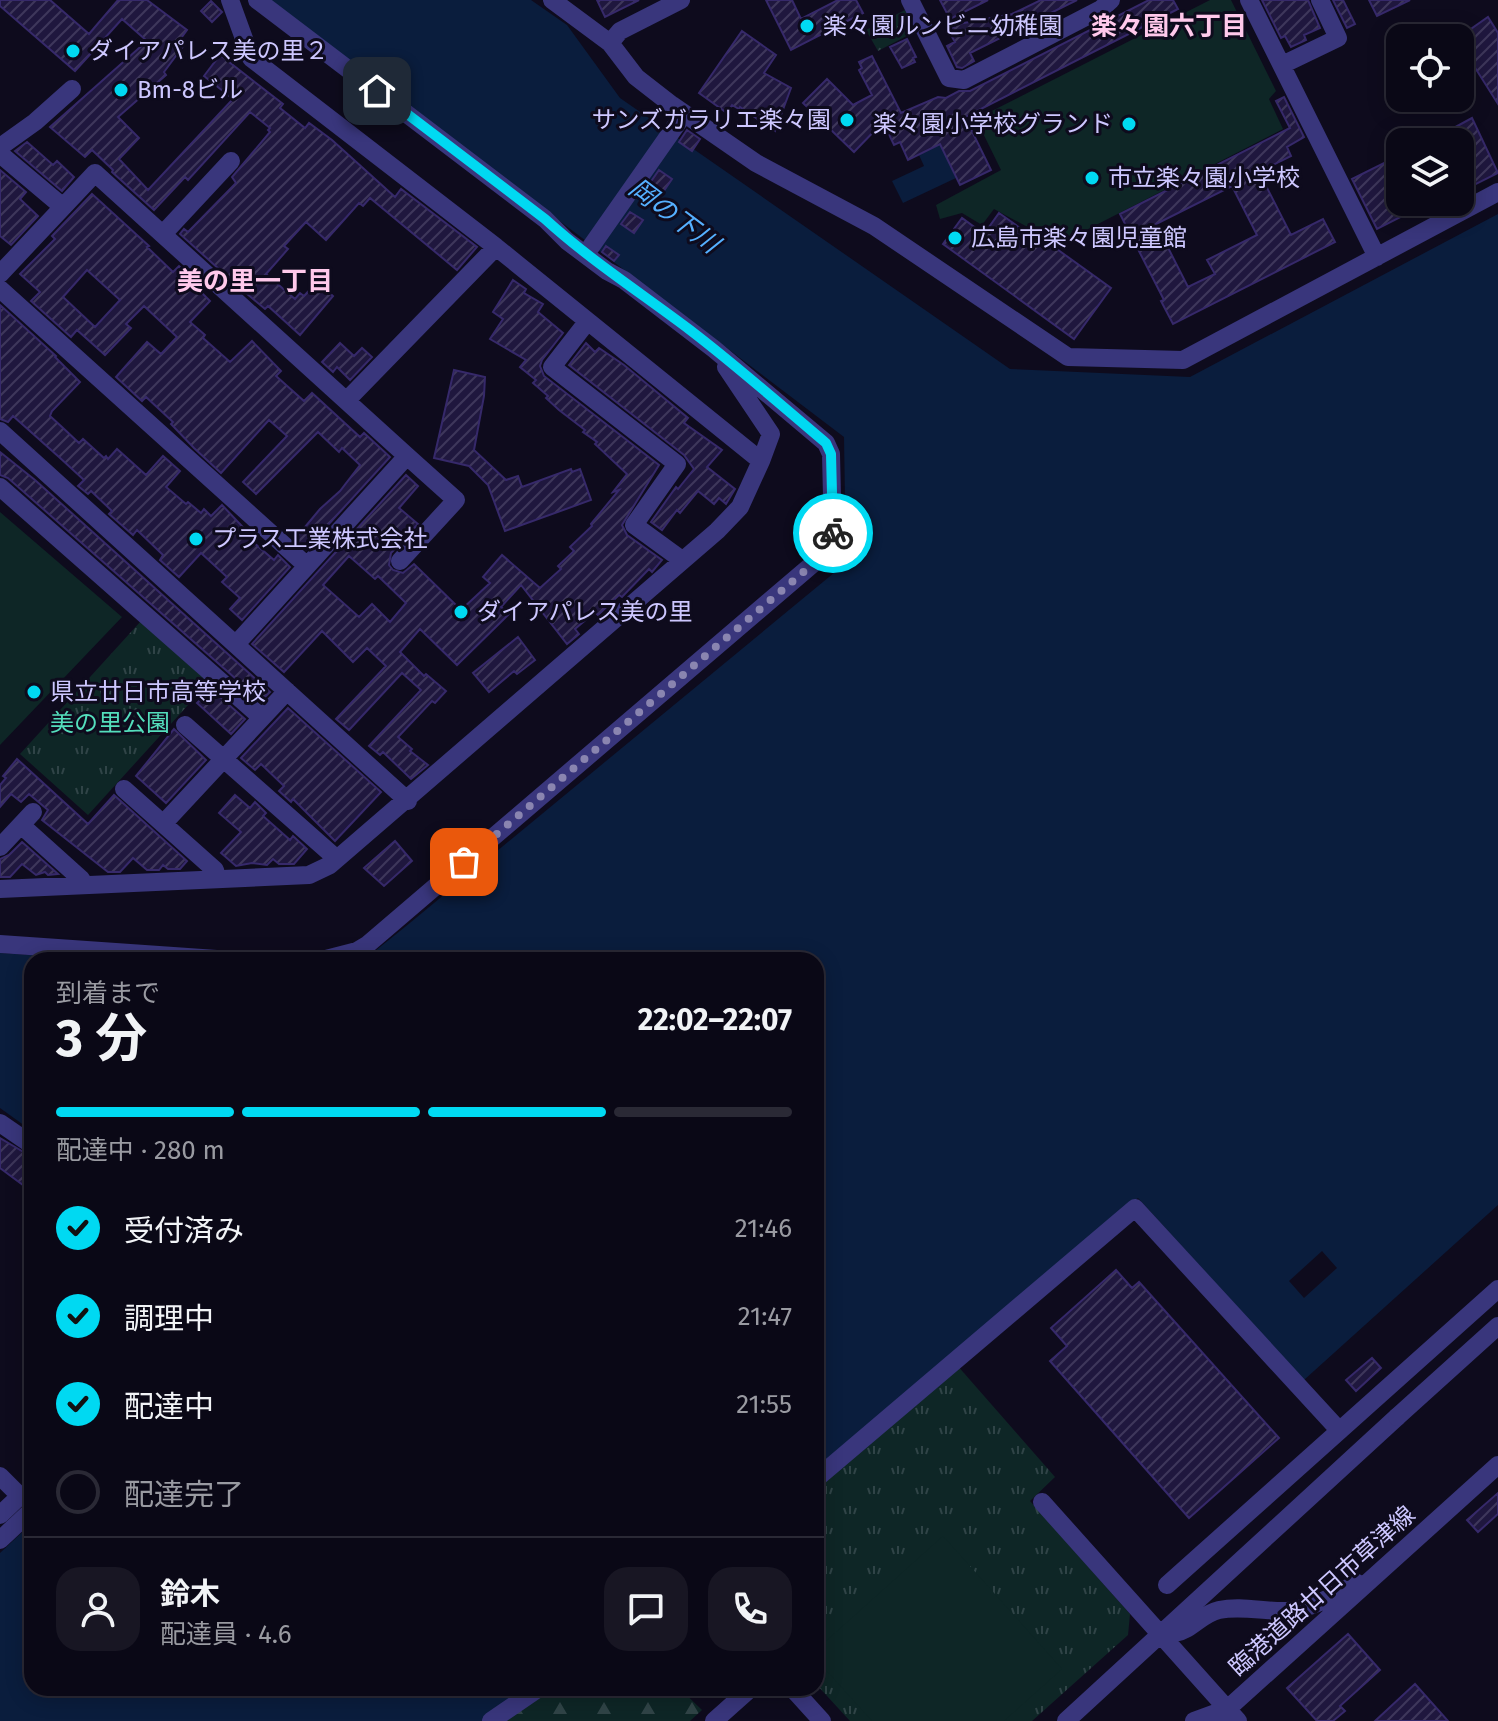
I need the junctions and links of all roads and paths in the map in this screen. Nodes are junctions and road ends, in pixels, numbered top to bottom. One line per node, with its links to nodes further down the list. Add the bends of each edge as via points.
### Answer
1 (230, 0): 19 (street, via 251,58)
2 (257, 0): 25 (street)
3 (552, 0): 9 (street)
4 (681, 0): 9 (street, via 620,31)
5 (910, 0): 6 (street, via 949,78 964,80)
6 (1111, 0)
7 (1249, 0): 10 (street)
8 (1320, 0): 10 (street, via 1338,38)
9 (610, 43): 21 (street, via 636,77 685,115 756,163 874,226 1068,357 1183,360)
10 (1282, 65): 21 (street)
11 (72, 89): 13 (street)
12 (679, 121): 20 (street)
13 (0, 147)
14 (0, 154): 17 (street)
15 (231, 161): 18 (street)
16 (1498, 192): 21 (street)
17 (63, 207): 18 (street, via 95,173); 22 (street)
18 (163, 234): 26 (street)
19 (496, 247): 24 (street); 26 (street)
20 (590, 248)
21 (1377, 257)
22 (0, 274)
23 (0, 289): 33 (street)
24 (587, 322): 29 (street); 31 (street, via 552,367 677,464 634,525)
25 (714, 349): 29 (street, via 771,434); 49 (street, via 826,443 831,454 832,545)
26 (347, 400): 28 (street)
27 (0, 431): 34 (street)
28 (407, 456): 32 (street, via 456,500); 33 (street)
29 (761, 461): 31 (street, via 740,507)
30 (0, 487): 36 (street)
31 (682, 560): 40 (street)
32 (400, 561)
33 (306, 565): 34 (street)
34 (237, 643): 35 (street)
35 (287, 691): 36 (street); 40 (street)
36 (261, 717): 38 (street)
37 (185, 725): 38 (street)
38 (224, 758): 41 (street); 43 (street)
39 (124, 789): 41 (street)
40 (408, 801): 43 (street)
41 (163, 824): 44 (street, via 215,870)
42 (0, 847): 45 (street, via 27,818)
43 (337, 859): 44 (street, via 309,875)
44 (217, 879): 45 (street)
45 (85, 885): 46 (street)
46 (0, 889)
47 (0, 944): 48 (street)
48 (116, 952)
49 (353, 952)
50 (0, 1123): 51 (street)
51 (24, 1140)
52 (1498, 1289): 53 (street)
53 (1479, 1306): 54 (street); 55 (street)
54 (1498, 1326): 65 (street, bridge)
55 (1338, 1429): 57 (street, via 1135,1208); 64 (street)
56 (1498, 1465): 63 (street, 臨港道路廿日市草津線)
57 (824, 1472)
58 (0, 1476): 60 (street, via 20,1496)
59 (1042, 1502): 65 (street)
60 (0, 1515)
61 (24, 1518): 62 (street)
62 (0, 1540)
63 (1379, 1572): 65 (street, via 1317,1604 1287,1611 1220,1610 1199,1617 1183,1631); 69 (street, 臨港道路廿日市草津線)
64 (1167, 1585)
65 (1161, 1636): 69 (street); 73 (street)
66 (527, 1696): 70 (street)
67 (742, 1696): 71 (street)
68 (799, 1696): 72 (street)
69 (1226, 1717): 74 (street)
70 (491, 1721)
71 (714, 1721)
72 (822, 1721)
73 (1066, 1721)
74 (1194, 1721)

